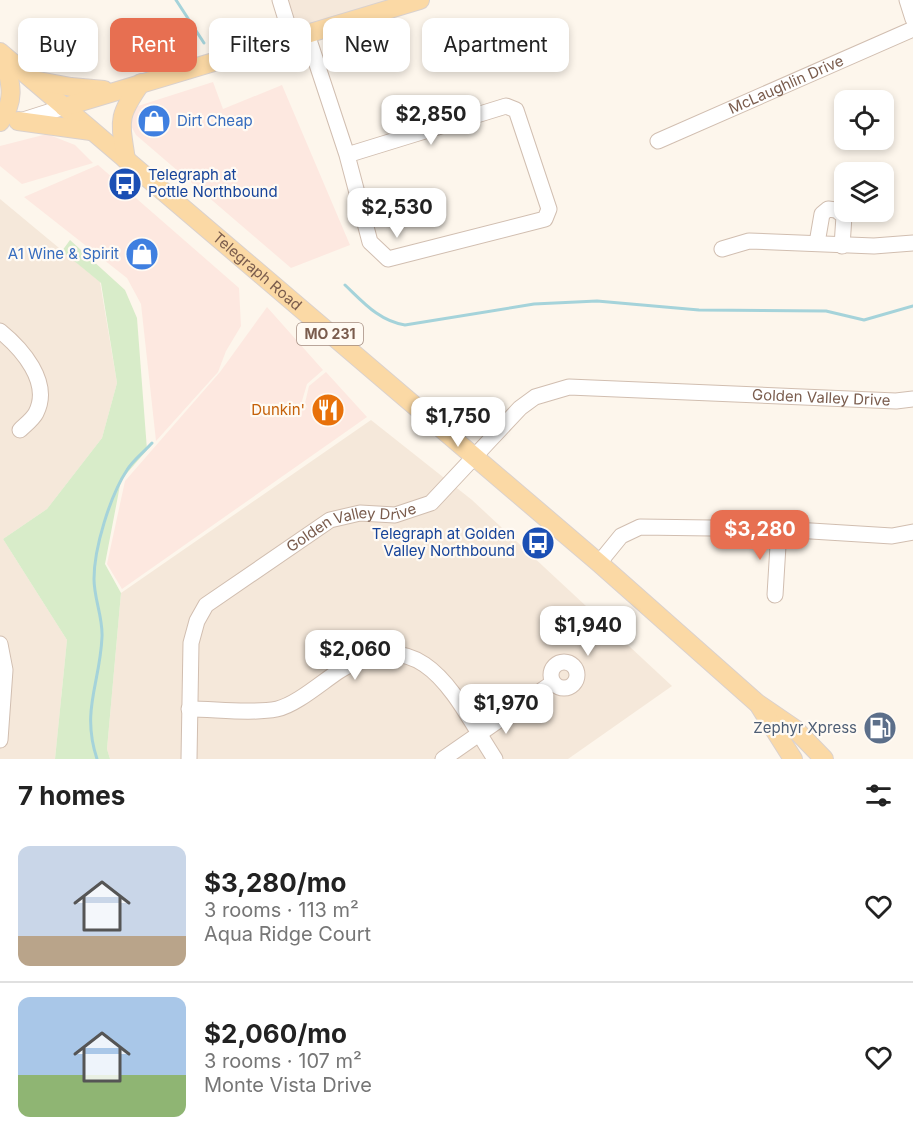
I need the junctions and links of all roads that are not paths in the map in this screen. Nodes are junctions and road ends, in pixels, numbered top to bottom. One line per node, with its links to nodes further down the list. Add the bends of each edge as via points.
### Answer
1 (280, 0): 4 (street)
2 (420, 0): 7 (main road)
3 (908, 0): 5 (street)
4 (290, 18)
5 (913, 19)
6 (913, 30): 17 (street, McLaughlin Drive)
7 (311, 34)
8 (2, 54): 11 (main road, Telegraph Road / MO 231); 15 (main road, via 12,97)
9 (209, 63): 12 (main road)
10 (311, 65): 18 (street)
11 (32, 79): 13 (main road); 14 (main road, Telegraph Road / MO 231)
12 (141, 83): 13 (main road); 19 (main road, via 120,122)
13 (114, 91): 14 (main road)
14 (64, 106): 15 (street); 16 (main road, Telegraph Road / MO 231)
15 (6, 123): 16 (main road)
16 (93, 131): 19 (main road, Telegraph Road / MO 231)
17 (658, 141)
18 (347, 155): 18 (street, via 370,242 388,259 545,219 549,209 516,110 506,106)
19 (126, 160): 27 (main road, Telegraph Road / MO 231)
20 (817, 243): 22 (street); 22 (street, via 822,214 828,209 844,216); 23 (street, via 749,241)
21 (913, 243): 22 (street)
22 (842, 246)
23 (722, 249)
24 (0, 331): 26 (street, via 30,362 37,381 36,412)
25 (913, 399): 27 (street, Golden Valley Drive, via 569,387 534,398 520,408)
26 (20, 430)
27 (473, 456): 30 (main road, Telegraph Road / MO 231); 35 (street, Golden Valley Drive, via 431,502 395,516 360,513 330,520 206,605 193,631)
28 (778, 529): 29 (street, via 892,536); 30 (street, via 640,526 621,536); 31 (street)
29 (913, 532)
30 (599, 563): 34 (main road, Telegraph Road / MO 231)
31 (775, 595)
32 (0, 644): 37 (street, via 5,670)
33 (551, 684): 36 (street)
34 (757, 702): 41 (main road, Telegraph Road / MO 231); 42 (main road, Telegraph Road / MO 231, via 795,729)
35 (189, 709): 36 (street, via 278,709 363,657 398,653 428,665 448,686); 38 (street, Golden Valley Drive)
36 (479, 734): 39 (street); 40 (street)
37 (0, 740)
38 (189, 759)
39 (442, 759)
40 (495, 759)
41 (794, 759)
42 (824, 759)

